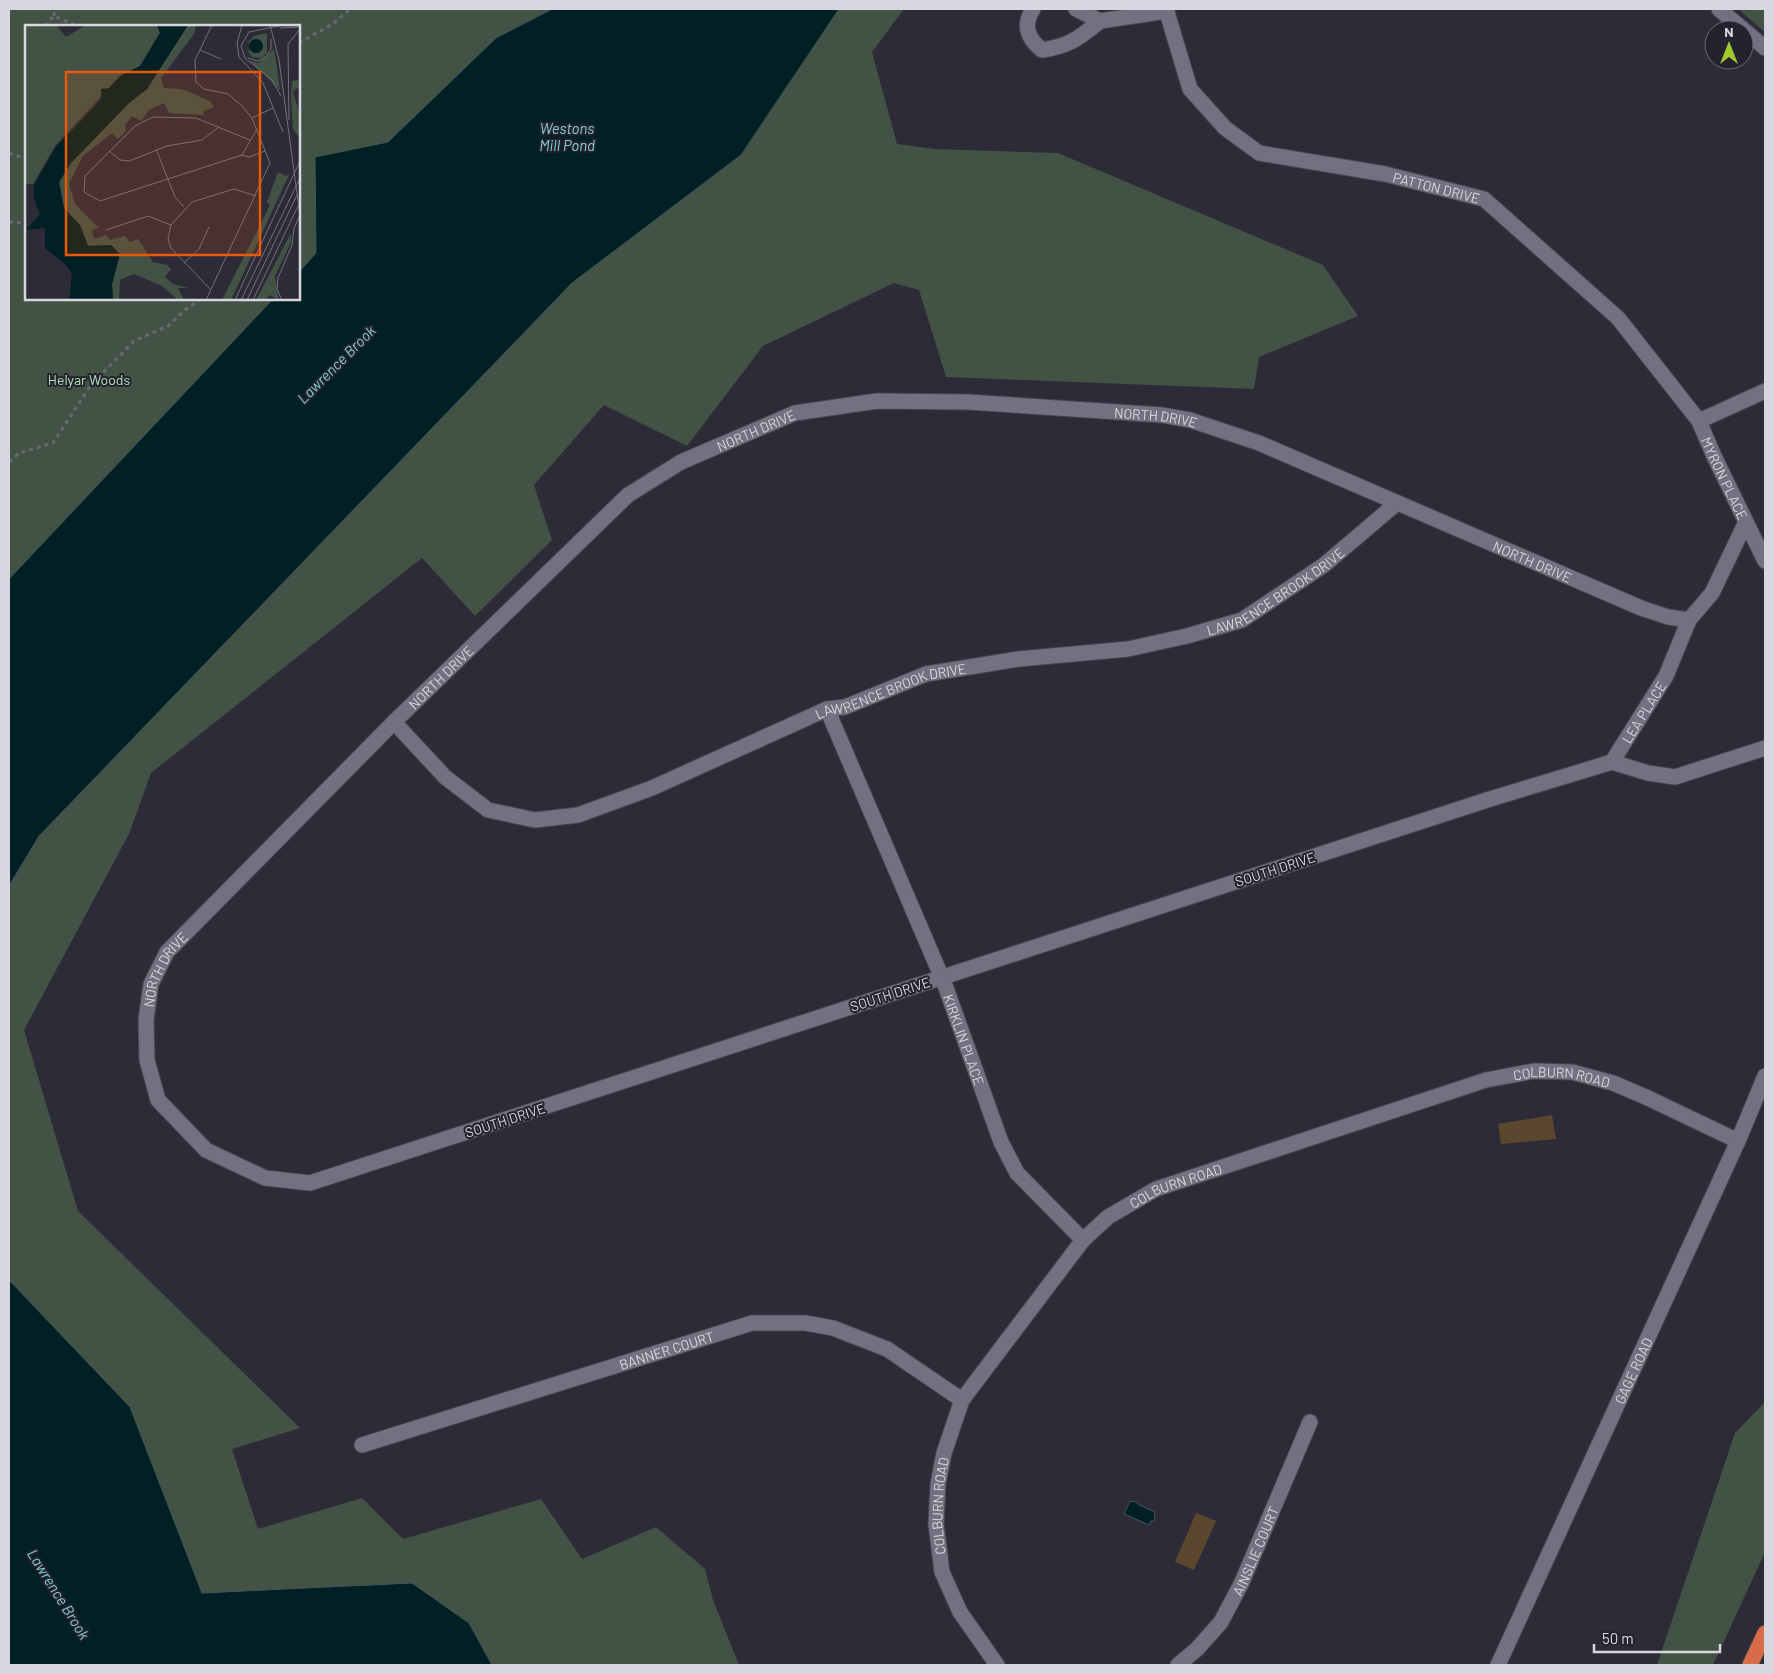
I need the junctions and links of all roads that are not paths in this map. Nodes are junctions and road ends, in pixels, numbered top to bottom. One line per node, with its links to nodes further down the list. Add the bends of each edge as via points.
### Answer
1 (1033, 9): 5 (street, via 1027,28 1033,43 1042,50 1074,42)
2 (1076, 9): 5 (street)
3 (1719, 9): 6 (street)
4 (1166, 10): 5 (street); 8 (street, PATTON DRIVE, via 1190,90 1225,128 1259,153 1386,174 1484,199 1618,318)
5 (1100, 21)
6 (1765, 48)
7 (1765, 391): 8 (street)
8 (1699, 421): 10 (street, MYRON PLACE)
9 (1398, 502): 12 (street, NORTH DRIVE, via 1641,608); 13 (street, LAWRENCE BROOK DRIVE, via 1324,565 1242,620 1128,649 1019,659 926,674 845,707); 14 (street, NORTH DRIVE, via 1259,443 1190,420 1162,415 968,402 878,401 795,413 681,462 628,495)
10 (1746, 522): 11 (street, MYRON PLACE); 12 (street, LEA PLACE, via 1712,593)
11 (1765, 561)
12 (1689, 620): 16 (street, LEA PLACE, via 1666,676)
13 (826, 709): 14 (street, LAWRENCE BROOK DRIVE, via 652,788 578,815 536,820 488,810 445,777); 17 (street, KIRKLIN PLACE)
14 (394, 722): 19 (street, NORTH DRIVE, via 167,952 151,984 146,1020 147,1060 158,1100)
15 (1765, 748): 16 (street, LEA PLACE, via 1675,777)
16 (1612, 762): 17 (street, SOUTH DRIVE)
17 (942, 977): 19 (street, SOUTH DRIVE, via 310,1183 264,1178 206,1150); 21 (street, KIRKLIN PLACE, via 1001,1142 1017,1173)
18 (1765, 1076): 20 (street, GAGE ROAD)
19 (180, 1122)
20 (1738, 1141): 21 (street, COLBURN ROAD, via 1613,1083 1572,1072 1534,1071 1486,1080 1156,1189 1108,1216); 28 (street, GAGE ROAD)
21 (1083, 1240): 22 (street, COLBURN ROAD)
22 (962, 1400): 24 (street, BANNER COURT, via 887,1349 832,1328 805,1323 752,1323); 26 (street, COLBURN ROAD, via 944,1453 938,1484 936,1524 942,1572 960,1612)
23 (1310, 1422): 27 (street, AINSLIE COURT, via 1242,1582 1221,1622)
24 (362, 1445)
25 (1765, 1633): 29 (highway)
26 (997, 1665)
27 (1178, 1665)
28 (1498, 1665)
29 (1750, 1665)

